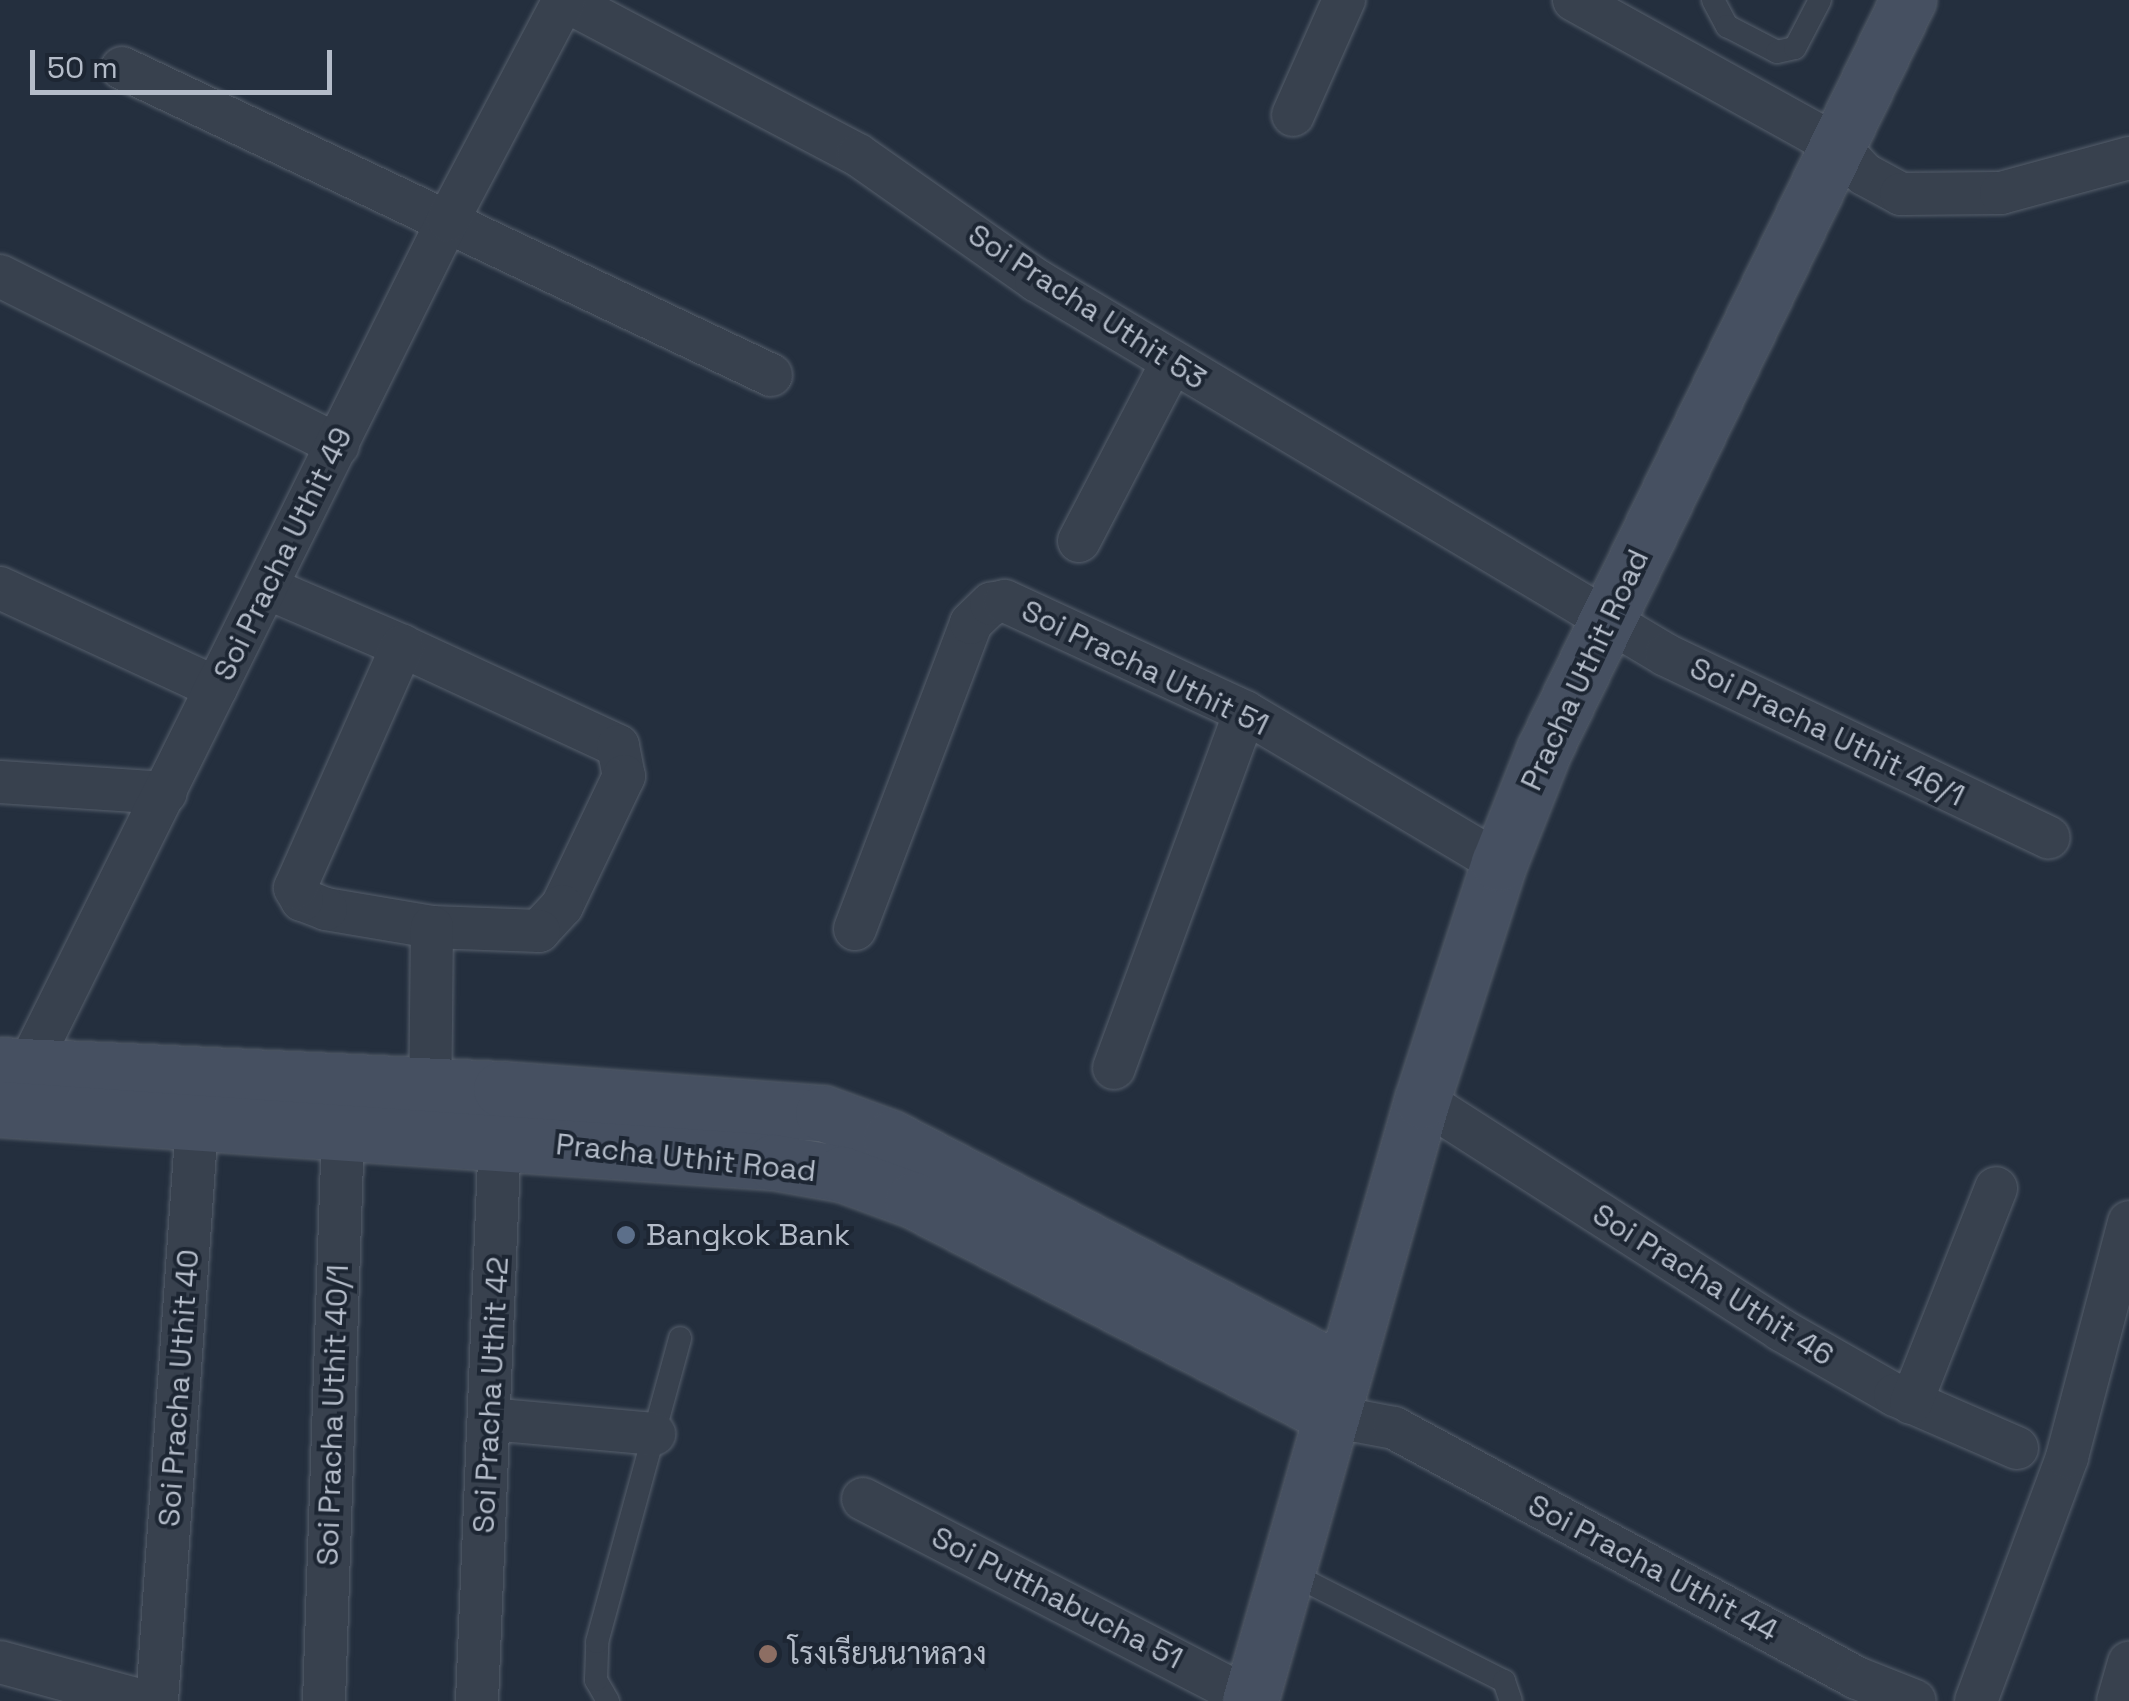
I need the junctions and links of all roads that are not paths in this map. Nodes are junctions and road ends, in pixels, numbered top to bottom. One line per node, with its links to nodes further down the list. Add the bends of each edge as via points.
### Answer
1 (564, 0): 11 (street, Soi Pracha Uthit 49); 13 (street, Soi Pracha Uthit 53, via 858,156)
2 (1344, 0): 8 (street)
3 (1574, 0): 9 (street)
4 (1713, 0): 5 (lane, via 1727,26 1777,52 1795,48)
5 (1820, 0)
6 (1908, 0): 9 (main road, Pracha Uthit Road)
7 (122, 68): 11 (street)
8 (1293, 115)
9 (1838, 147): 10 (street, via 1864,174 1900,194 1933,197 2002,193); 19 (main road, Pracha Uthit Road)
10 (2129, 158)
11 (448, 220): 14 (street); 15 (street, Soi Pracha Uthit 49)
12 (0, 276): 15 (street)
13 (1171, 364): 16 (street); 19 (street, Soi Pracha Uthit 53)
14 (771, 375)
15 (338, 445): 18 (street, Soi Pracha Uthit 49)
16 (1079, 542)
17 (0, 588): 21 (street)
18 (268, 588): 20 (street); 21 (street, Soi Pracha Uthit 49)
19 (1610, 616): 25 (street, Soi Pracha Uthit 46/1, via 1708,677); 26 (main road, Pracha Uthit Road, via 1544,750)
20 (402, 646): 27 (street, via 295,888 302,900 326,909); 27 (street, via 606,738 618,746 626,768 562,906 539,931)
21 (216, 688): 24 (street, Soi Pracha Uthit 49)
22 (1245, 712): 26 (street, Soi Pracha Uthit 51); 28 (street, Soi Pracha Uthit 51, via 1006,601 991,604 971,623); 29 (street)
23 (0, 782): 24 (street)
24 (166, 793): 30 (street, Soi Pracha Uthit 49)
25 (2049, 838)
26 (1500, 864): 32 (main road, Pracha Uthit Road)
27 (432, 927): 33 (street)
28 (855, 929)
29 (1114, 1068)
30 (9, 1088): 31 (main road, Pracha Uthit Road)
31 (199, 1097): 33 (main road, Pracha Uthit Road); 35 (main road, Pracha Uthit Road); 50 (street, Soi Pracha Uthit 40)
32 (1422, 1100): 39 (main road, Pracha Uthit Road); 40 (street, Soi Pracha Uthit 46, via 1746,1309)
33 (430, 1111): 34 (main road, Pracha Uthit Road); 35 (main road, Pracha Uthit Road)
34 (501, 1115): 39 (main road, Pracha Uthit Road, via 769,1107 857,1123); 41 (street, Soi Pracha Uthit 42)
35 (343, 1130): 51 (street, Soi Pracha Uthit 40/1)
36 (1996, 1188): 40 (street)
37 (2128, 1227): 56 (street, via 2067,1457)
38 (680, 1338): 42 (lane)
39 (1337, 1395): 45 (main road); 55 (street, Soi Pracha Uthit 44, via 1858,1678)
40 (1912, 1402): 43 (street, Soi Pracha Uthit 46)
41 (490, 1419): 42 (street); 52 (street, Soi Pracha Uthit 42)
42 (654, 1434): 53 (lane, via 597,1642 596,1680)
43 (2017, 1448)
44 (863, 1499): 48 (street, Soi Putthabucha 51)
45 (1290, 1573): 48 (main road); 54 (lane, via 1504,1681)
46 (0, 1662): 49 (street)
47 (2129, 1663): 57 (street)
48 (1250, 1700)
49 (143, 1701)
50 (158, 1701)
51 (324, 1701)
52 (476, 1701)
53 (608, 1701)
54 (1511, 1701)
55 (1915, 1701)
56 (1976, 1701)
57 (2118, 1701)

